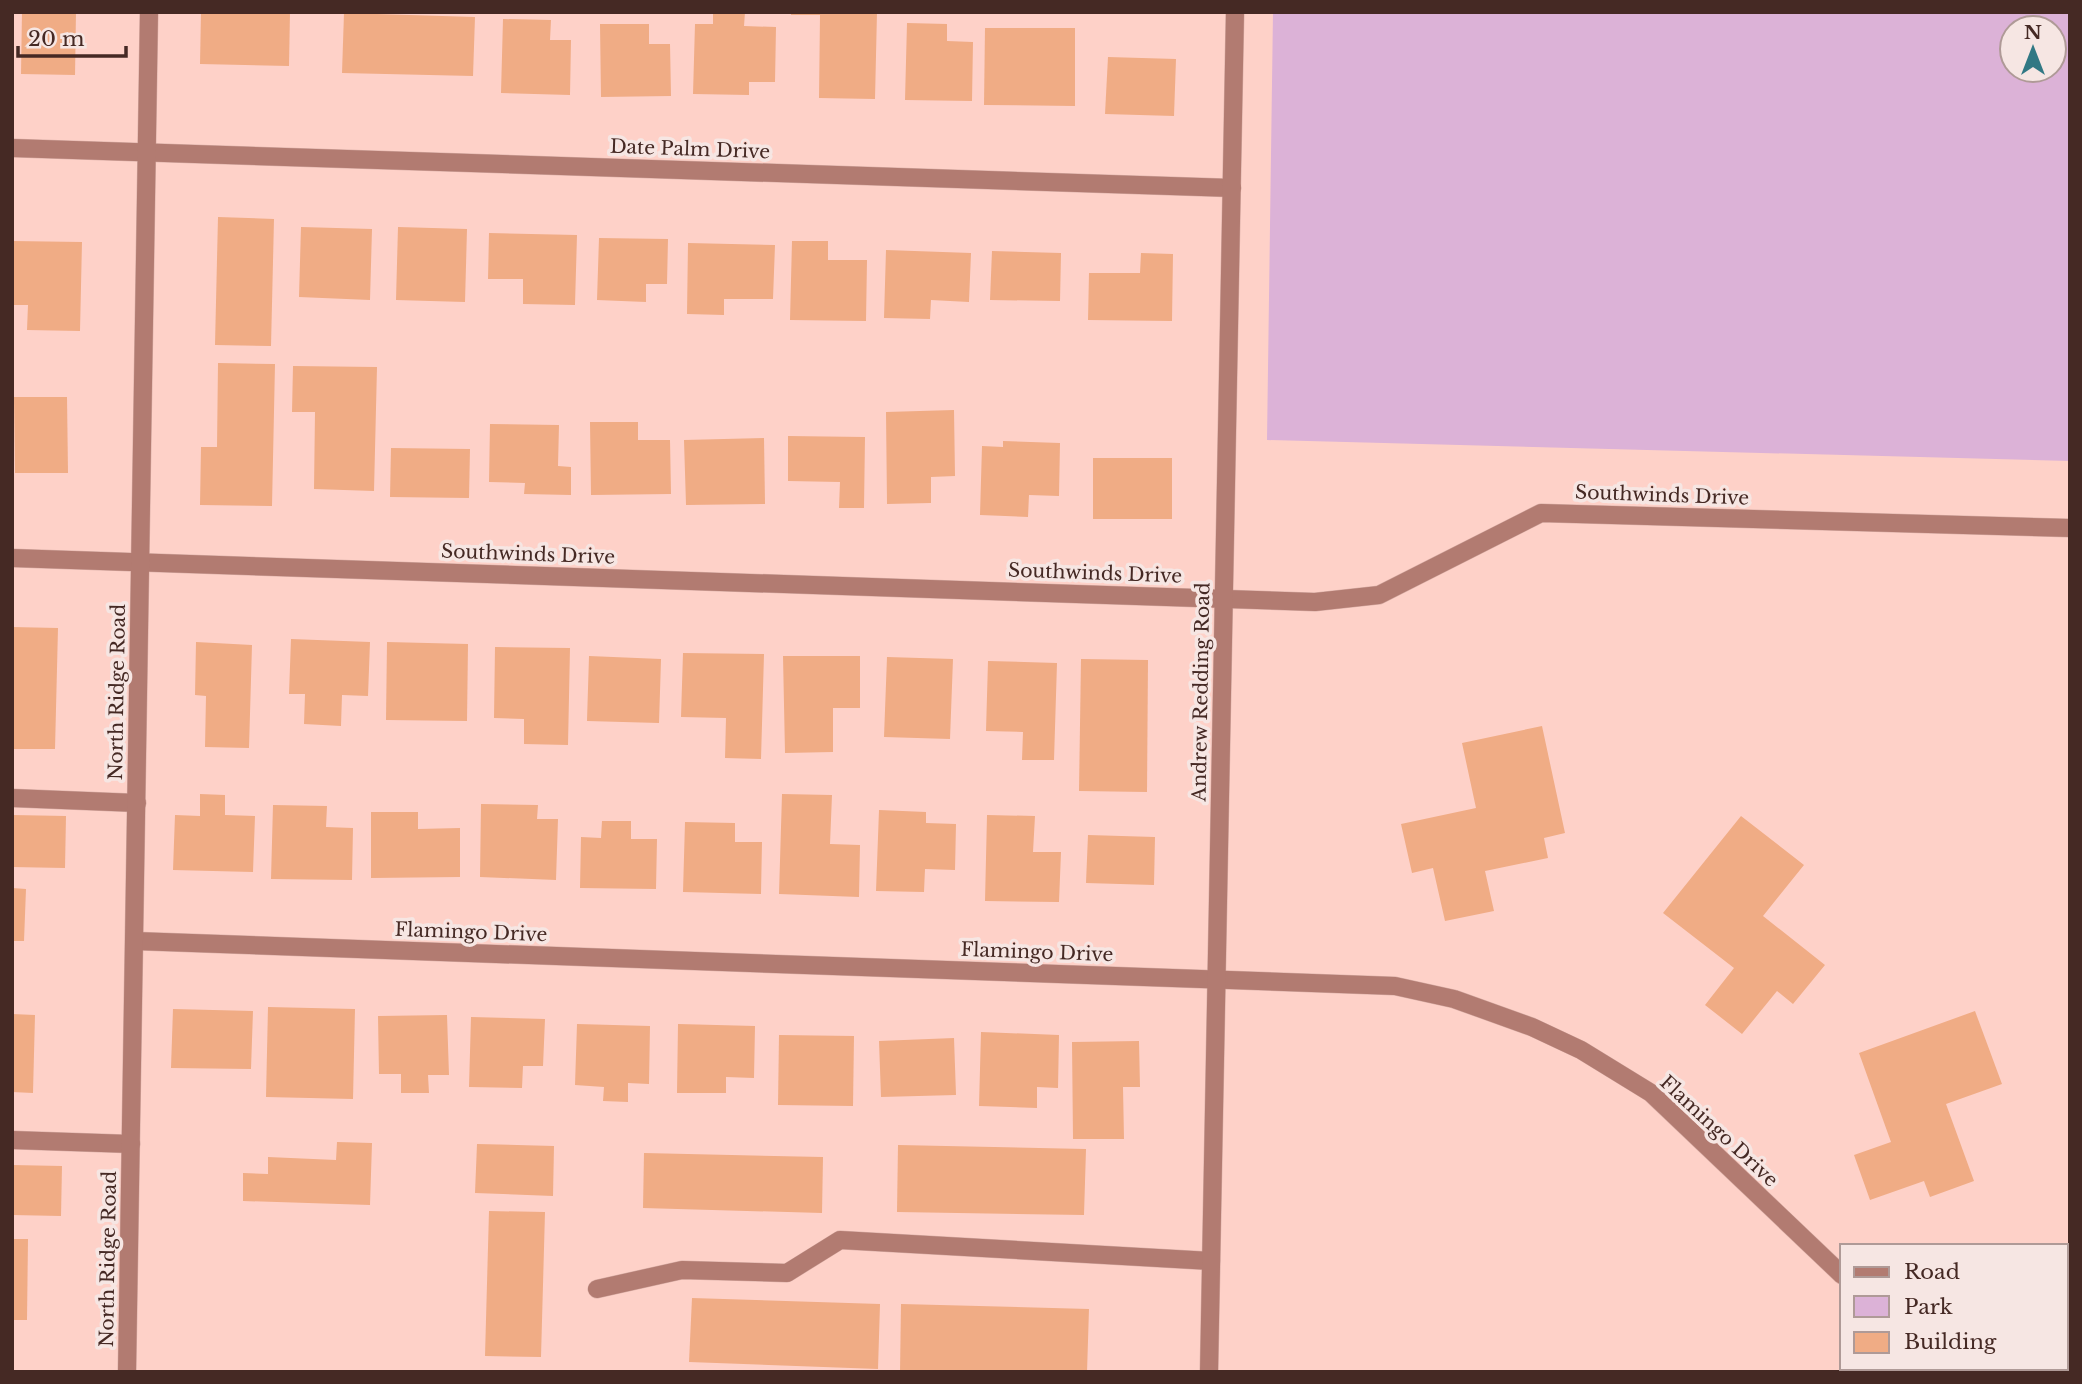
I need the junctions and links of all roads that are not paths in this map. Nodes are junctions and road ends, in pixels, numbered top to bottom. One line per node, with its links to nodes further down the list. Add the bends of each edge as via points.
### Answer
1 (149, 12): 4 (street, North Ridge Road)
2 (1235, 12): 5 (street, Andrew Redding Road)
3 (12, 148): 4 (street, Date Palm Drive)
4 (146, 152): 5 (street, Date Palm Drive); 8 (street, North Ridge Road)
5 (1232, 188): 9 (street, Andrew Redding Road)
6 (2070, 528): 9 (street, Southwinds Drive, via 1541,513 1378,595 1315,602)
7 (12, 558): 8 (street, Southwinds Drive)
8 (140, 562): 9 (street, Southwinds Drive); 11 (street, North Ridge Road)
9 (1224, 599): 13 (street, Andrew Redding Road)
10 (12, 798): 11 (street)
11 (137, 803): 12 (street, North Ridge Road)
12 (135, 941): 13 (street, Flamingo Drive); 15 (street, North Ridge Road)
13 (1217, 980): 16 (street, Andrew Redding Road); 17 (street, Flamingo Drive, via 1395,986 1454,999 1556,1038 1651,1093)
14 (12, 1140): 15 (street)
15 (131, 1144): 19 (street, North Ridge Road)
16 (1211, 1261): 18 (street, via 841,1240 787,1273 682,1270); 20 (street, Andrew Redding Road)
17 (1840, 1273)
18 (597, 1289)
19 (127, 1372)
20 (1209, 1372)

